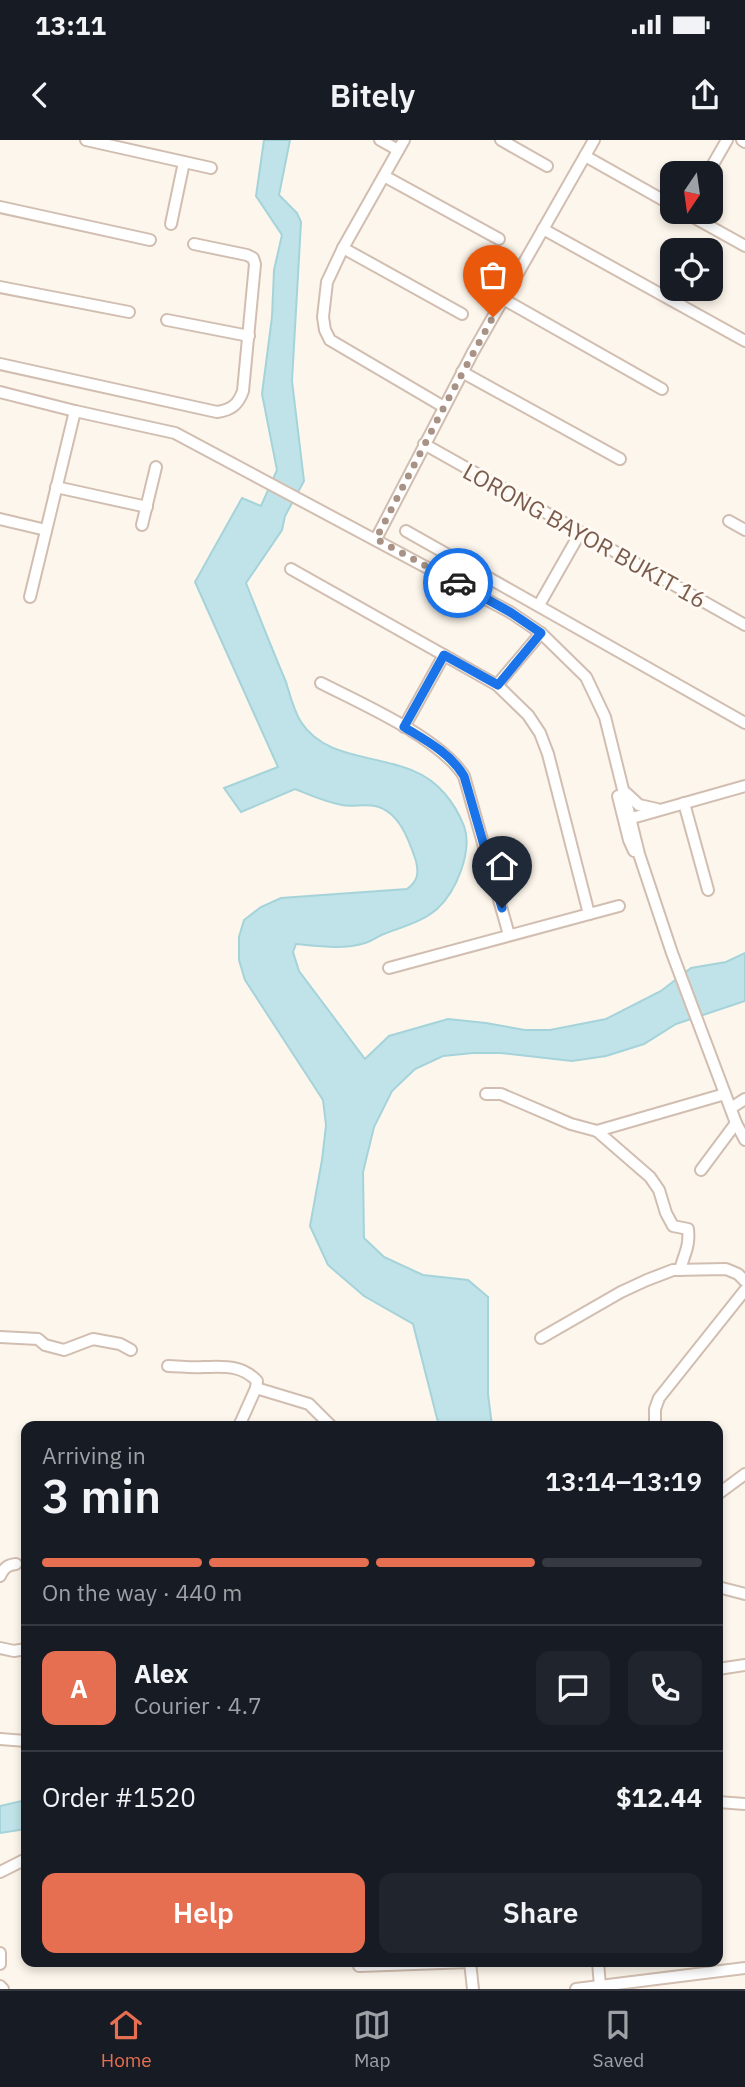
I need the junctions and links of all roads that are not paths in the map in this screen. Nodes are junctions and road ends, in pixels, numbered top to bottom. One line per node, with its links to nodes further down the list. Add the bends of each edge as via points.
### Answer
1 (89, 140): 9 (street)
2 (380, 140): 6 (street)
3 (501, 140): 10 (street)
4 (594, 140): 7 (street)
5 (727, 140): 8 (street)
6 (401, 145): 12 (street)
7 (585, 156): 13 (street); 17 (street)
8 (715, 161)
9 (184, 162): 11 (street); 15 (street)
10 (547, 166)
11 (211, 168)
12 (384, 176): 18 (street); 22 (street)
13 (660, 198)
14 (0, 207): 19 (street)
15 (171, 224)
16 (706, 224): 21 (street)
17 (543, 229): 24 (street); 29 (street)
18 (499, 239)
19 (150, 240)
20 (194, 244): 28 (street, via 253,258)
21 (745, 246)
22 (343, 248): 26 (street); 34 (street, via 327,282 323,317 327,336)
23 (0, 287): 25 (street)
24 (503, 299): 31 (street); 32 (street)
25 (129, 312)
26 (462, 314)
27 (167, 320): 28 (street)
28 (249, 336): 30 (street, via 243,391 239,402 226,411)
29 (745, 341)
30 (0, 364)
31 (462, 372): 34 (street); 37 (street)
32 (662, 389)
33 (0, 392): 35 (street)
34 (444, 407): 36 (street)
35 (75, 411): 39 (street); 48 (street, via 175,433)
36 (425, 444): 47 (street, LORONG BAYOR BUKIT 16); 48 (street)
37 (620, 459)
38 (156, 467): 40 (street)
39 (56, 487): 40 (street); 44 (street)
40 (146, 507): 43 (street)
41 (0, 519): 44 (street)
42 (729, 521): 45 (street)
43 (142, 525)
44 (46, 530): 50 (street)
45 (745, 530)
46 (406, 531): 51 (street)
47 (580, 533): 51 (street); 52 (street, LORONG BAYOR BUKIT 16)
48 (376, 539): 53 (street)
49 (291, 569): 54 (street)
50 (30, 597)
51 (540, 605): 57 (street)
52 (745, 625)
53 (541, 633): 56 (street); 60 (street, via 586,677 605,717)
54 (444, 655): 56 (street); 58 (street)
55 (321, 682): 58 (street)
56 (498, 685): 67 (street, via 540,733)
57 (745, 723)
58 (404, 727): 68 (street, via 445,754 464,776)
59 (745, 786): 61 (street)
60 (623, 788): 62 (street, via 639,805); 63 (street); 64 (street, via 618,795 629,840 632,849)
61 (684, 803): 62 (street); 65 (street)
62 (660, 810): 63 (street); 64 (street, via 641,827)
63 (632, 818): 64 (street)
64 (639, 851): 71 (street, via 671,953)
65 (708, 890)
66 (619, 906): 67 (street)
67 (589, 914): 68 (street)
68 (509, 935): 69 (street)
69 (389, 968)
70 (486, 1094): 75 (street, via 501,1094)
71 (725, 1094): 73 (street); 75 (street)
72 (745, 1100): 73 (street)
73 (731, 1108): 74 (street)
74 (736, 1123): 76 (street); 77 (street)
75 (597, 1131): 78 (street, via 650,1177 673,1226 688,1229 689,1247)
76 (745, 1140)
77 (701, 1170)
78 (680, 1270): 79 (street, via 726,1269); 82 (street, via 638,1284)
79 (745, 1281)
80 (745, 1290): 88 (street, via 659,1398)
81 (0, 1337): 83 (street, via 38,1339 64,1350 93,1339)
82 (541, 1338)
83 (131, 1350)
84 (168, 1366): 85 (street, via 229,1366 251,1374)
85 (256, 1388): 86 (street); 87 (street, via 309,1405)
86 (241, 1421)
87 (326, 1421)
88 (655, 1421)
89 (745, 1474): 90 (street)
90 (723, 1490)
91 (16, 1564): 92 (street, via 3,1568)
92 (0, 1576)
93 (723, 1588): 94 (street)
94 (745, 1594)
95 (0, 1648): 96 (street)
96 (21, 1650)
97 (745, 1665): 98 (street)
98 (723, 1668)
99 (0, 1739): 100 (street)
100 (21, 1741)
101 (723, 1802): 102 (street)
102 (745, 1804)
103 (21, 1862): 104 (street)
104 (0, 1872)
105 (0, 1953): 106 (street)
106 (0, 1964)
107 (471, 1967): 113 (street)
108 (598, 1967): 112 (street)
109 (679, 1967): 111 (street)
110 (745, 1968): 111 (street)
111 (680, 1975): 112 (street)
112 (600, 1986): 114 (street)
113 (473, 1989)
114 (576, 1989)

